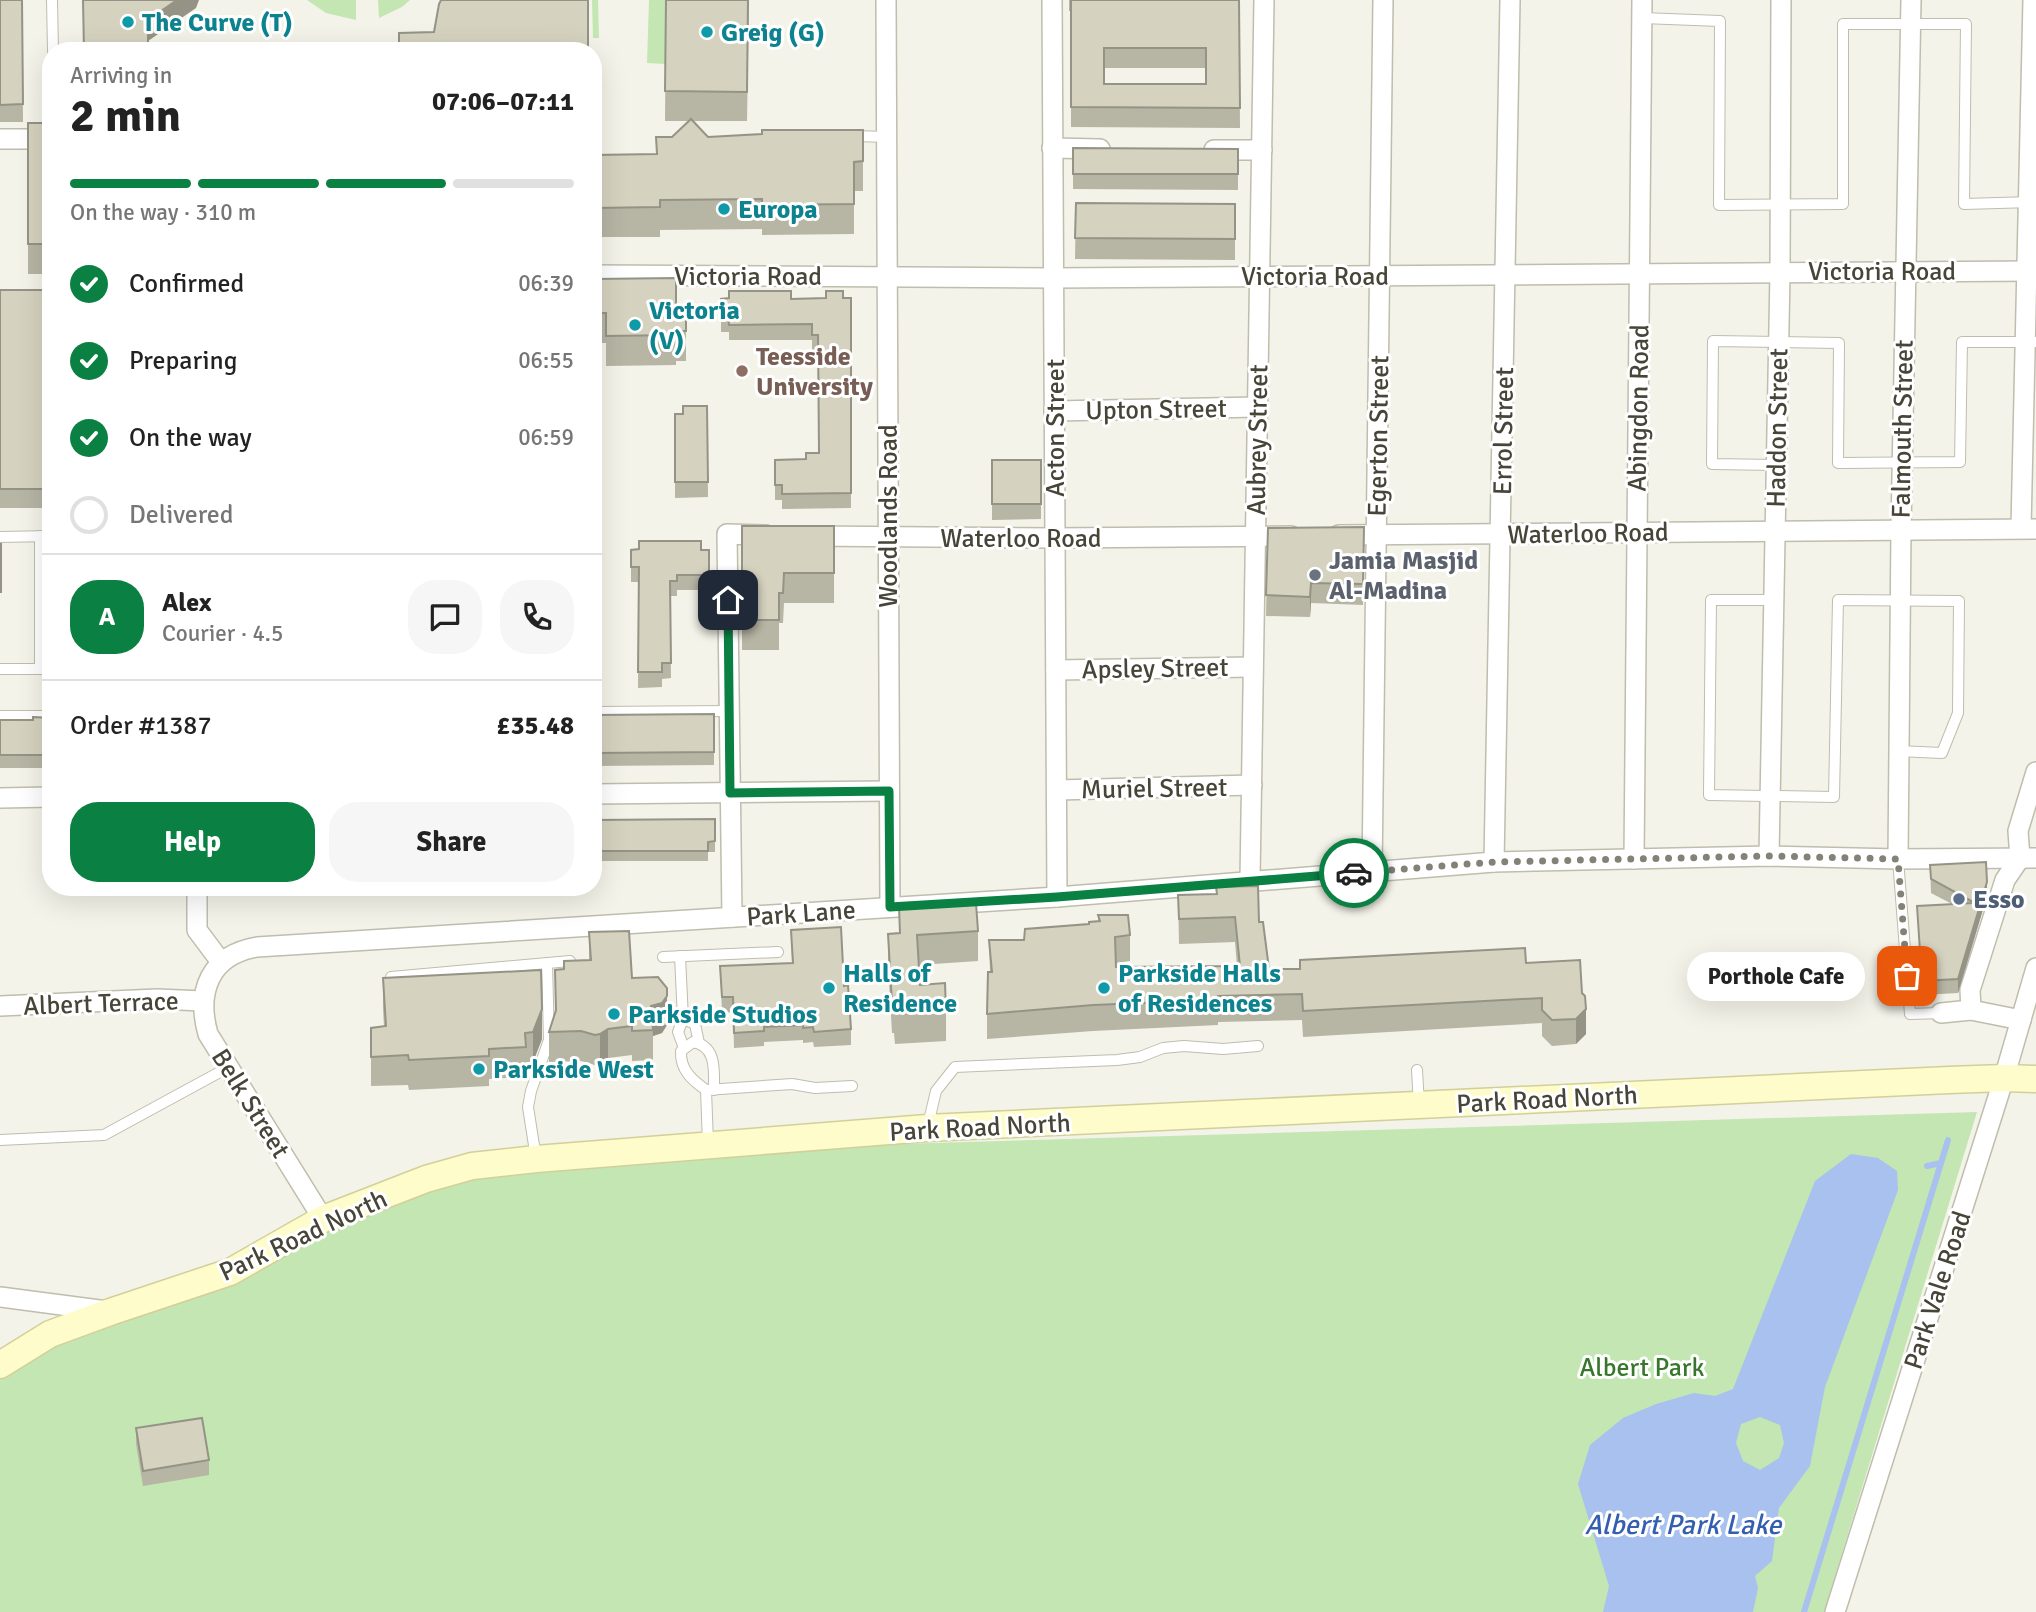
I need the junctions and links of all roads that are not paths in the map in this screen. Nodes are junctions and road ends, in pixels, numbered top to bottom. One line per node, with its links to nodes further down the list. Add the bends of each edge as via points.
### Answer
1 (52, 0): 12 (lane)
2 (886, 0): 14 (street, Woodlands Road)
3 (1052, 0): 17 (street, Acton Street)
4 (1264, 0): 20 (street, Aubrey Street)
5 (1384, 0): 29 (street, Egerton Street)
6 (1510, 0): 27 (street, Errol Street)
7 (1781, 0): 22 (street, Haddon Street)
8 (1911, 0): 11 (street, Falmouth Street)
9 (2033, 0): 21 (street)
10 (1642, 9): 22 (lane, via 1720,21 1718,205); 26 (street, Abingdon Road)
11 (1910, 24): 21 (lane, via 1966,24 1964,205); 22 (lane, via 1843,23 1843,204); 24 (street, Falmouth Street)
12 (53, 42)
13 (853, 136): 14 (lane)
14 (887, 137): 31 (street, Woodlands Road)
15 (0, 139): 16 (street)
16 (42, 139)
17 (1052, 148): 18 (street); 32 (street, Acton Street)
18 (1118, 149)
19 (1198, 149): 20 (street)
20 (1262, 150): 30 (street, Aubrey Street)
21 (2032, 202): 23 (street)
22 (1780, 205): 25 (street, Haddon Street)
23 (2032, 270): 24 (street, Victoria Road); 34 (street)
24 (1905, 271): 25 (street, Victoria Road); 38 (street, Falmouth Street)
25 (1780, 272): 26 (street, Victoria Road); 33 (street, Haddon Street)
26 (1640, 273): 27 (street, Victoria Road); 43 (street, Abingdon Road)
27 (1506, 274): 29 (street, Victoria Road); 44 (street, Errol Street)
28 (602, 275): 31 (street, Victoria Road)
29 (1380, 275): 30 (street, Victoria Road); 45 (street, Egerton Street)
30 (1260, 276): 32 (street, Victoria Road); 35 (street, Aubrey Street)
31 (887, 277): 32 (street, Victoria Road); 49 (street, Woodlands Road)
32 (1054, 278): 36 (street, Acton Street)
33 (1778, 342): 38 (lane, via 1839,342 1838,463); 39 (street, Haddon Street); 39 (lane, via 1713,341 1712,464)
34 (2031, 342): 37 (street); 38 (lane, via 1962,342 1960,462)
35 (1258, 407): 36 (street, Upton Street); 47 (street, Aubrey Street)
36 (1054, 411): 50 (street, Acton Street)
37 (2030, 437): 40 (street)
38 (1902, 463): 41 (street, Falmouth Street)
39 (1776, 465): 42 (street, Haddon Street)
40 (2029, 528): 41 (street, Waterloo Road)
41 (1900, 529): 42 (street, Waterloo Road); 52 (street, Falmouth Street)
42 (1775, 531): 43 (street, Waterloo Road); 51 (street, Haddon Street)
43 (1637, 532): 44 (street, Waterloo Road); 73 (street, Abingdon Road)
44 (1500, 534): 45 (street, Waterloo Road); 75 (street, Errol Street)
45 (1376, 535): 47 (street, Waterloo Road); 76 (street, Egerton Street)
46 (42, 536): 48 (lane)
47 (1256, 536): 50 (street, Waterloo Road); 53 (street, Aubrey Street)
48 (0, 537)
49 (888, 537): 50 (street, Waterloo Road); 57 (street, Waterloo Road, via 727,534); 65 (street, Woodlands Road)
50 (1055, 538): 56 (street, Acton Street)
51 (1774, 600): 68 (street, Haddon Street); 68 (lane, via 1711,600 1709,795)
52 (1900, 600): 61 (street, Falmouth Street); 61 (lane, via 1959,601 1958,713 1942,753); 68 (lane, via 1838,600 1833,797)
53 (1254, 667): 56 (street, Apsley Street); 63 (street, Aubrey Street)
54 (0, 669): 55 (lane)
55 (42, 669)
56 (1056, 670): 64 (street, Acton Street)
57 (729, 710): 58 (lane); 66 (street)
58 (602, 712)
59 (0, 716): 60 (lane)
60 (42, 716)
61 (1898, 751): 74 (street, Falmouth Street)
62 (2036, 772): 72 (street, via 2018,831)
63 (1252, 786): 64 (street, Muriel Street); 77 (street, Aubrey Street)
64 (1057, 790): 79 (street, Acton Street)
65 (889, 791): 66 (street); 80 (street, Woodlands Road)
66 (730, 793): 67 (street); 81 (street)
67 (602, 794)
68 (1770, 796): 71 (street, Haddon Street)
69 (42, 797): 70 (street)
70 (0, 798)
71 (1769, 856): 73 (street, Park Lane); 74 (street, Park Lane)
72 (2028, 858): 74 (street, Park Lane); 92 (street, via 2005,880 1970,990)
73 (1634, 859): 75 (street, Park Lane)
74 (1898, 859): 93 (lane, via 1910,1014)
75 (1494, 862): 76 (street, Park Lane)
76 (1371, 872): 77 (street, Park Lane)
77 (1250, 880): 79 (street, Park Lane)
78 (197, 896): 86 (street, via 197,930)
79 (1057, 897): 80 (street, Park Lane)
80 (890, 907): 81 (street, Park Lane)
81 (732, 917): 86 (street, Park Lane, via 257,947 238,950)
82 (778, 952): 83 (lane)
83 (680, 956): 84 (lane); 94 (lane)
84 (663, 957)
85 (570, 961): 87 (lane)
86 (221, 962): 90 (street, Belk Street)
87 (547, 963): 89 (lane); 109 (lane, via 549,1040 528,1107)
88 (2036, 968): 95 (street, Park Vale Road)
89 (391, 977)
90 (203, 1001): 91 (street, Albert Terrace); 99 (street, Belk Street, via 208,1034)
91 (0, 1006)
92 (1971, 1010): 93 (street); 95 (street)
93 (1941, 1013)
94 (683, 1019): 96 (lane, via 695,1024); 98 (lane, via 678,1032)
95 (2021, 1020): 101 (street, Park Vale Road)
96 (699, 1043): 98 (lane); 104 (lane, via 713,1059)
97 (1258, 1046): 106 (lane, via 1185,1045 1117,1060 955,1067 936,1091)
98 (684, 1048): 104 (lane, via 683,1068 693,1082)
99 (229, 1067): 107 (lane, via 104,1135); 110 (street, Belk Street)
100 (1417, 1070): 105 (lane)
101 (2004, 1078): 102 (street, Park Road North); 105 (street, Park Road North); 114 (street, Park Vale Road)
102 (2036, 1079)
103 (852, 1086): 104 (lane, via 792,1084)
104 (710, 1090): 108 (lane)
105 (1420, 1105): 106 (street, Park Road North)
106 (928, 1128): 108 (street, Park Road North)
107 (0, 1140)
108 (708, 1147): 109 (street, Park Road North)
109 (536, 1159): 110 (street, Park Road North, via 472,1166)
110 (323, 1219): 112 (street, Park Road North, via 230,1272)
111 (6, 1298): 112 (street)
112 (110, 1312): 113 (street, Park Road North, via 50,1334)
113 (0, 1365)
114 (1835, 1612)

